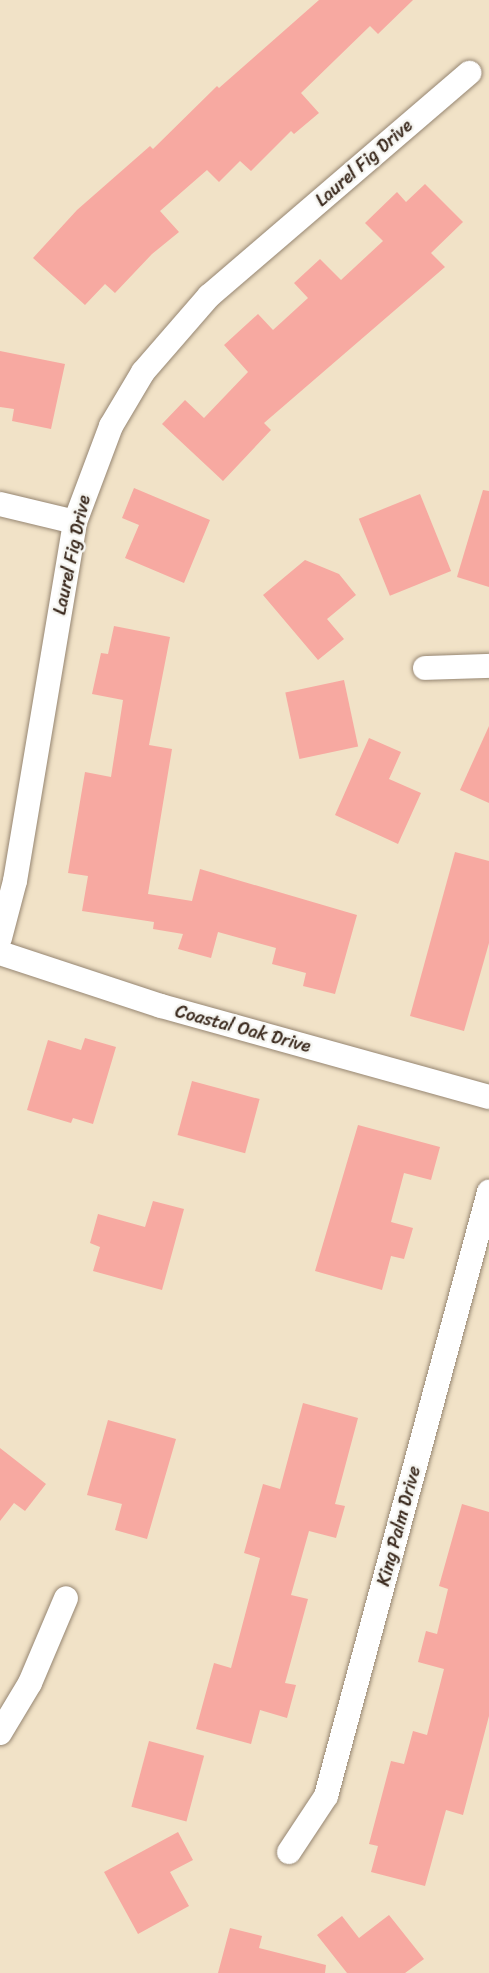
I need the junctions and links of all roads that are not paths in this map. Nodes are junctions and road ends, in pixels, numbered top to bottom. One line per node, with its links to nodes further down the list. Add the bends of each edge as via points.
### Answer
1 (469, 73): 3 (street, Laurel Fig Drive, via 209,296 171,335 111,426)
2 (0, 504): 3 (street)
3 (75, 522): 6 (street, Laurel Fig Drive, via 15,881)
4 (489, 666): 5 (street)
5 (425, 668)
6 (0, 938)
7 (0, 953): 8 (street, Coastal Oak Drive, via 161,1006)
8 (489, 1096)
9 (489, 1192): 12 (street, King Palm Drive, via 326,1796)
10 (66, 1598): 11 (street, via 30,1683)
11 (0, 1733)
12 (289, 1852)

